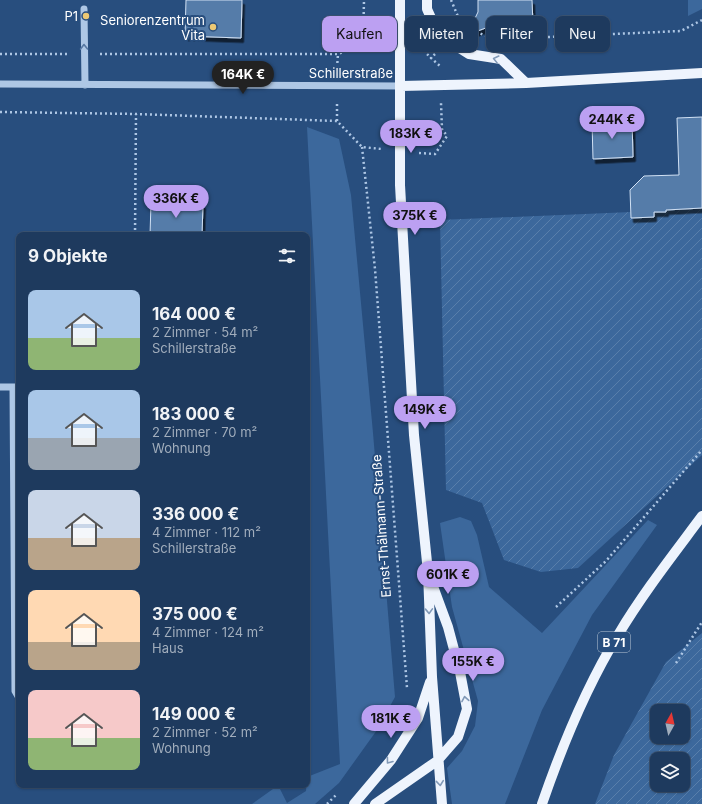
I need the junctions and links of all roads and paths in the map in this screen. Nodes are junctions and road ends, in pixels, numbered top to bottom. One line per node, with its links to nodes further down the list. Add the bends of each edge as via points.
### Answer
1 (364, 0): 12 (path, via 363,44)
2 (400, 0): 19 (main road)
3 (427, 0): 16 (main road, one-way to 3, via 501,59 469,54 450,42 436,29 427,9)
4 (450, 0): 7 (path, via 462,26)
5 (84, 9): 11 (street, one-way to 5)
6 (702, 20): 8 (path, via 681,31)
7 (486, 36)
8 (547, 37)
9 (437, 52): 14 (path, via 431,58)
10 (0, 54): 11 (path)
11 (84, 54): 12 (path); 18 (street)
12 (338, 54): 13 (path)
13 (338, 64)
14 (440, 66)
15 (702, 73): 16 (main road, Schillerstraße)
16 (526, 82): 19 (main road, Schillerstraße)
17 (0, 84): 18 (street, Schillerstraße)
18 (85, 85): 19 (street, Schillerstraße)
19 (401, 86): 29 (main road, via 400,185 410,367 420,505)
20 (0, 112): 21 (path)
21 (136, 114): 24 (path); 34 (path, Ernst-Thälmann-Straße, via 337,121 362,147 375,269)
22 (442, 128): 23 (path, via 447,136)
23 (436, 154)
24 (135, 232)
25 (0, 387): 26 (street)
26 (16, 387): 35 (street)
27 (702, 450): 30 (path, via 606,562)
28 (702, 516): 40 (main road, B 71, via 655,578 617,636 581,705)
29 (428, 572): 33 (main road, one-way to 33); 36 (main road, one-way to 29, via 458,737 467,709 448,626)
30 (556, 607)
31 (702, 622): 32 (path)
32 (676, 663)
33 (432, 677): 36 (main road); 37 (main road, one-way to 37, via 418,718 391,760)
34 (408, 691)
35 (16, 693)
36 (437, 761): 38 (main road); 39 (main road, one-way to 39)
37 (354, 804)
38 (375, 804)
39 (442, 804)
40 (542, 804)

